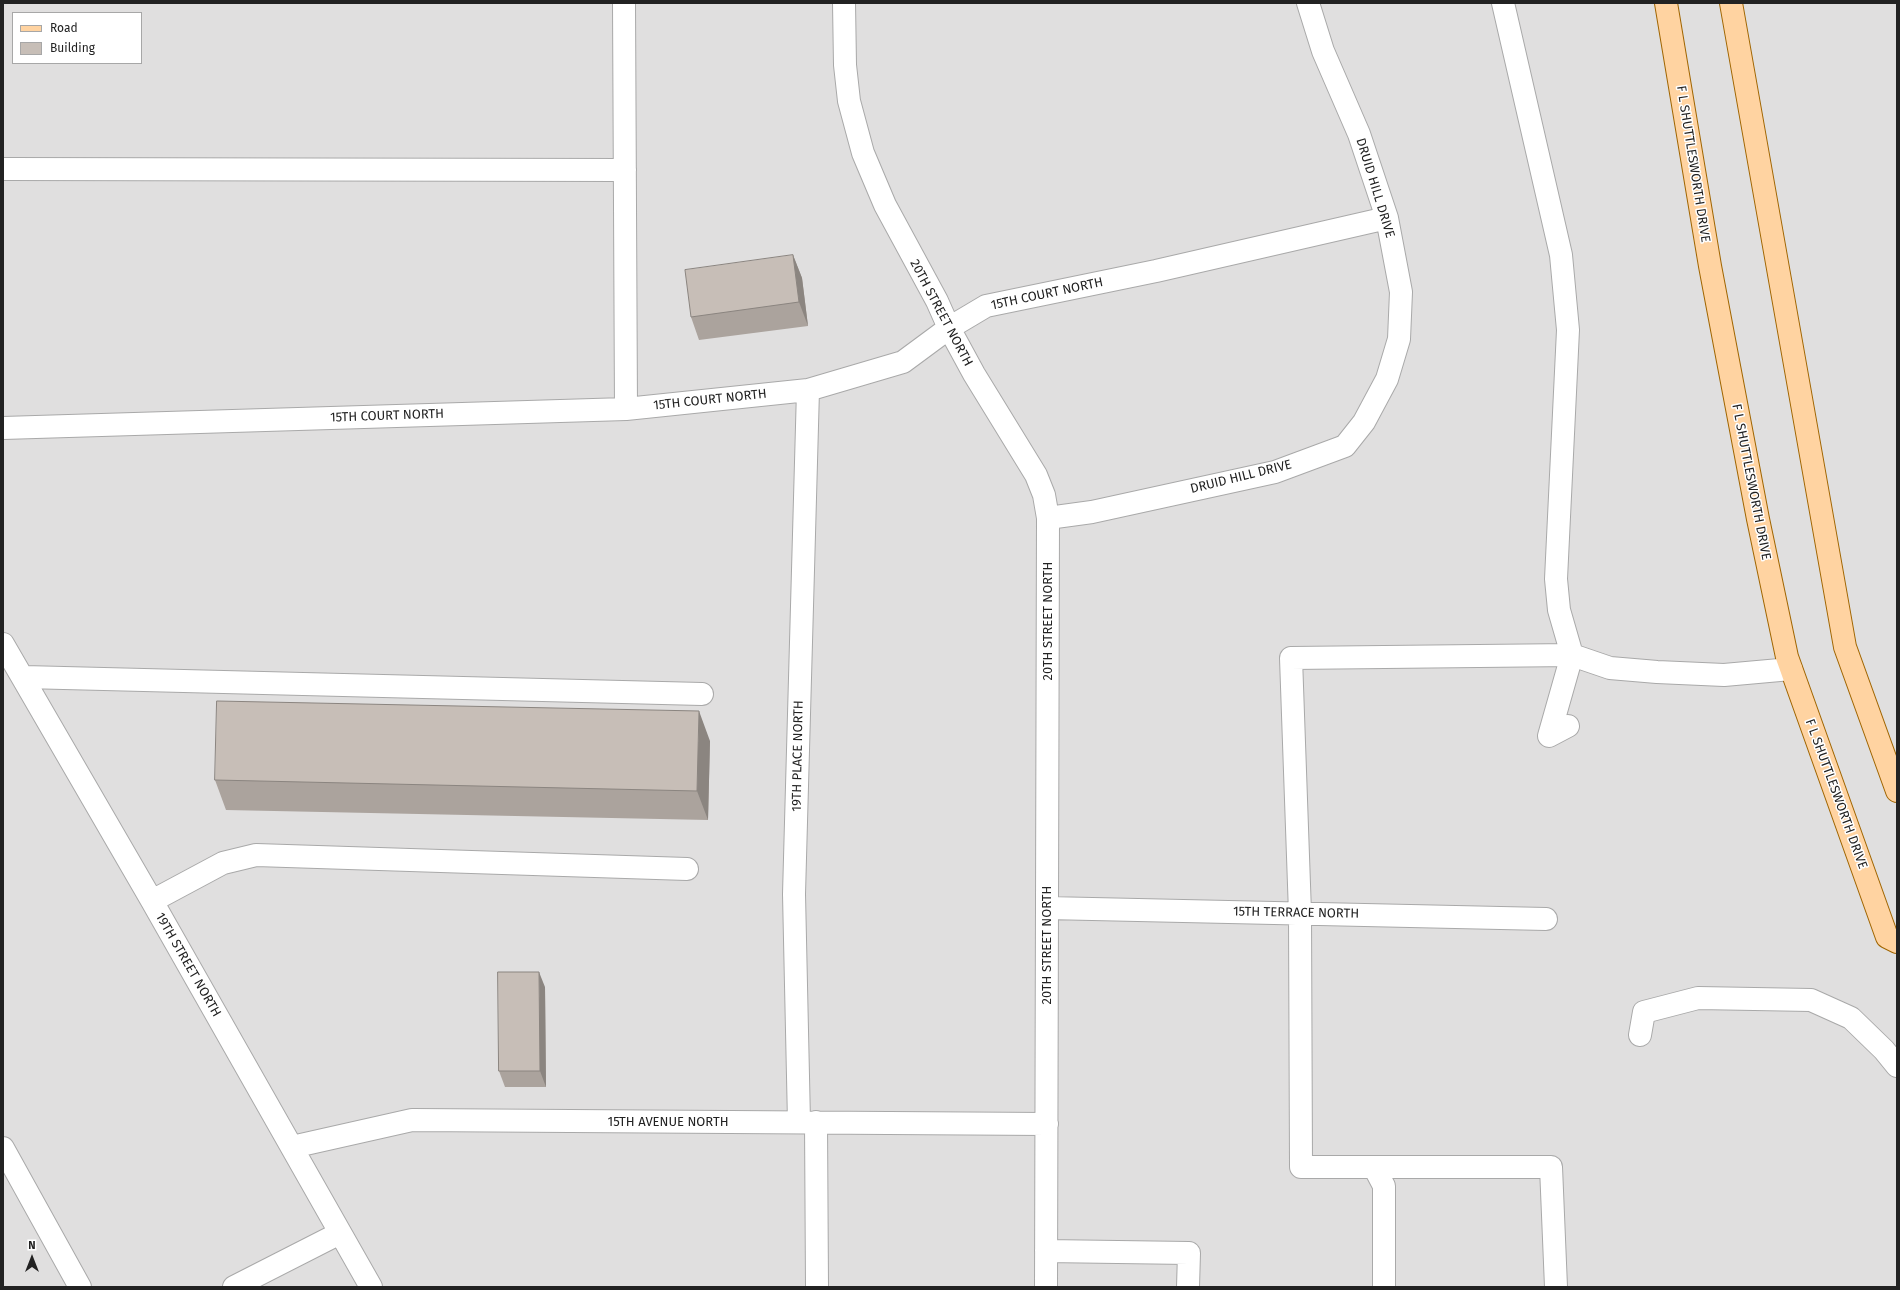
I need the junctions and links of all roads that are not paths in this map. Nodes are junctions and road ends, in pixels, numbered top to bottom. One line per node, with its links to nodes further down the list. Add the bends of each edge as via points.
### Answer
1 (624, 3): 8 (street)
2 (844, 3): 10 (street, 20TH STREET NORTH, via 845,65 849,102 863,153 885,205)
3 (1308, 3): 9 (street, DRUID HILL DRIVE, via 1324,51 1359,134)
4 (1503, 3): 16 (street, via 1561,255 1568,330 1556,579 1559,610)
5 (1666, 3): 17 (main road, F L SHUTTLESWORTH DRIVE, via 1712,273 1758,519)
6 (1731, 3): 21 (main road, via 1846,647)
7 (3, 169): 8 (street)
8 (625, 170): 12 (street)
9 (1387, 218): 10 (street, 15TH COURT NORTH, via 1156,271 986,306); 14 (street, DRUID HILL DRIVE, via 1401,292 1399,339 1387,378 1364,422 1345,446 1275,472 1092,512)
10 (949, 328): 11 (street, 15TH COURT NORTH, via 902,362); 14 (street, 20TH STREET NORTH, via 1036,475 1044,495)
11 (808, 390): 12 (street, 15TH COURT NORTH); 30 (street, 19TH PLACE NORTH, via 794,894)
12 (626, 409): 13 (street, 15TH COURT NORTH)
13 (3, 428)
14 (1048, 518): 24 (street, 20TH STREET NORTH)
15 (3, 644): 18 (street, 19TH STREET NORTH)
16 (1572, 655): 17 (street, via 1610,668 1657,672 1724,675); 20 (street, via 1549,736); 25 (street, via 1291,658)
17 (1791, 669): 27 (main road, F L SHUTTLESWORTH DRIVE, via 1887,937)
18 (24, 677): 19 (street); 23 (street, 19TH STREET NORTH)
19 (702, 694)
20 (1568, 726)
21 (1897, 791)
22 (687, 869): 23 (street, via 256,855 223,863)
23 (152, 901): 32 (street, 19TH STREET NORTH)
24 (1047, 908): 25 (street, 15TH TERRACE NORTH); 31 (street, 20TH STREET NORTH)
25 (1300, 913): 26 (street, 15TH TERRACE NORTH); 34 (street, via 1301,1167)
26 (1546, 919)
27 (1897, 942)
28 (1640, 1035): 29 (street, via 1644,1012 1698,998 1811,1000 1851,1018)
29 (1897, 1066)
30 (807, 1122): 31 (street, 15TH AVENUE NORTH); 32 (street, 15TH AVENUE NORTH, via 412,1120); 40 (street, 19TH PLACE NORTH)
31 (1047, 1124): 36 (street, 20TH STREET NORTH)
32 (292, 1147): 35 (street, 19TH STREET NORTH)
33 (3, 1148): 37 (street)
34 (1374, 1167): 43 (street, via 1384,1186); 44 (street, via 1551,1167)
35 (340, 1233): 38 (street); 39 (street, 19TH STREET NORTH)
36 (1046, 1251): 41 (street, 20TH STREET NORTH); 42 (street, via 1189,1253)
37 (80, 1287)
38 (234, 1287)
39 (371, 1287)
40 (817, 1287)
41 (1046, 1287)
42 (1188, 1287)
43 (1384, 1287)
44 (1556, 1287)

